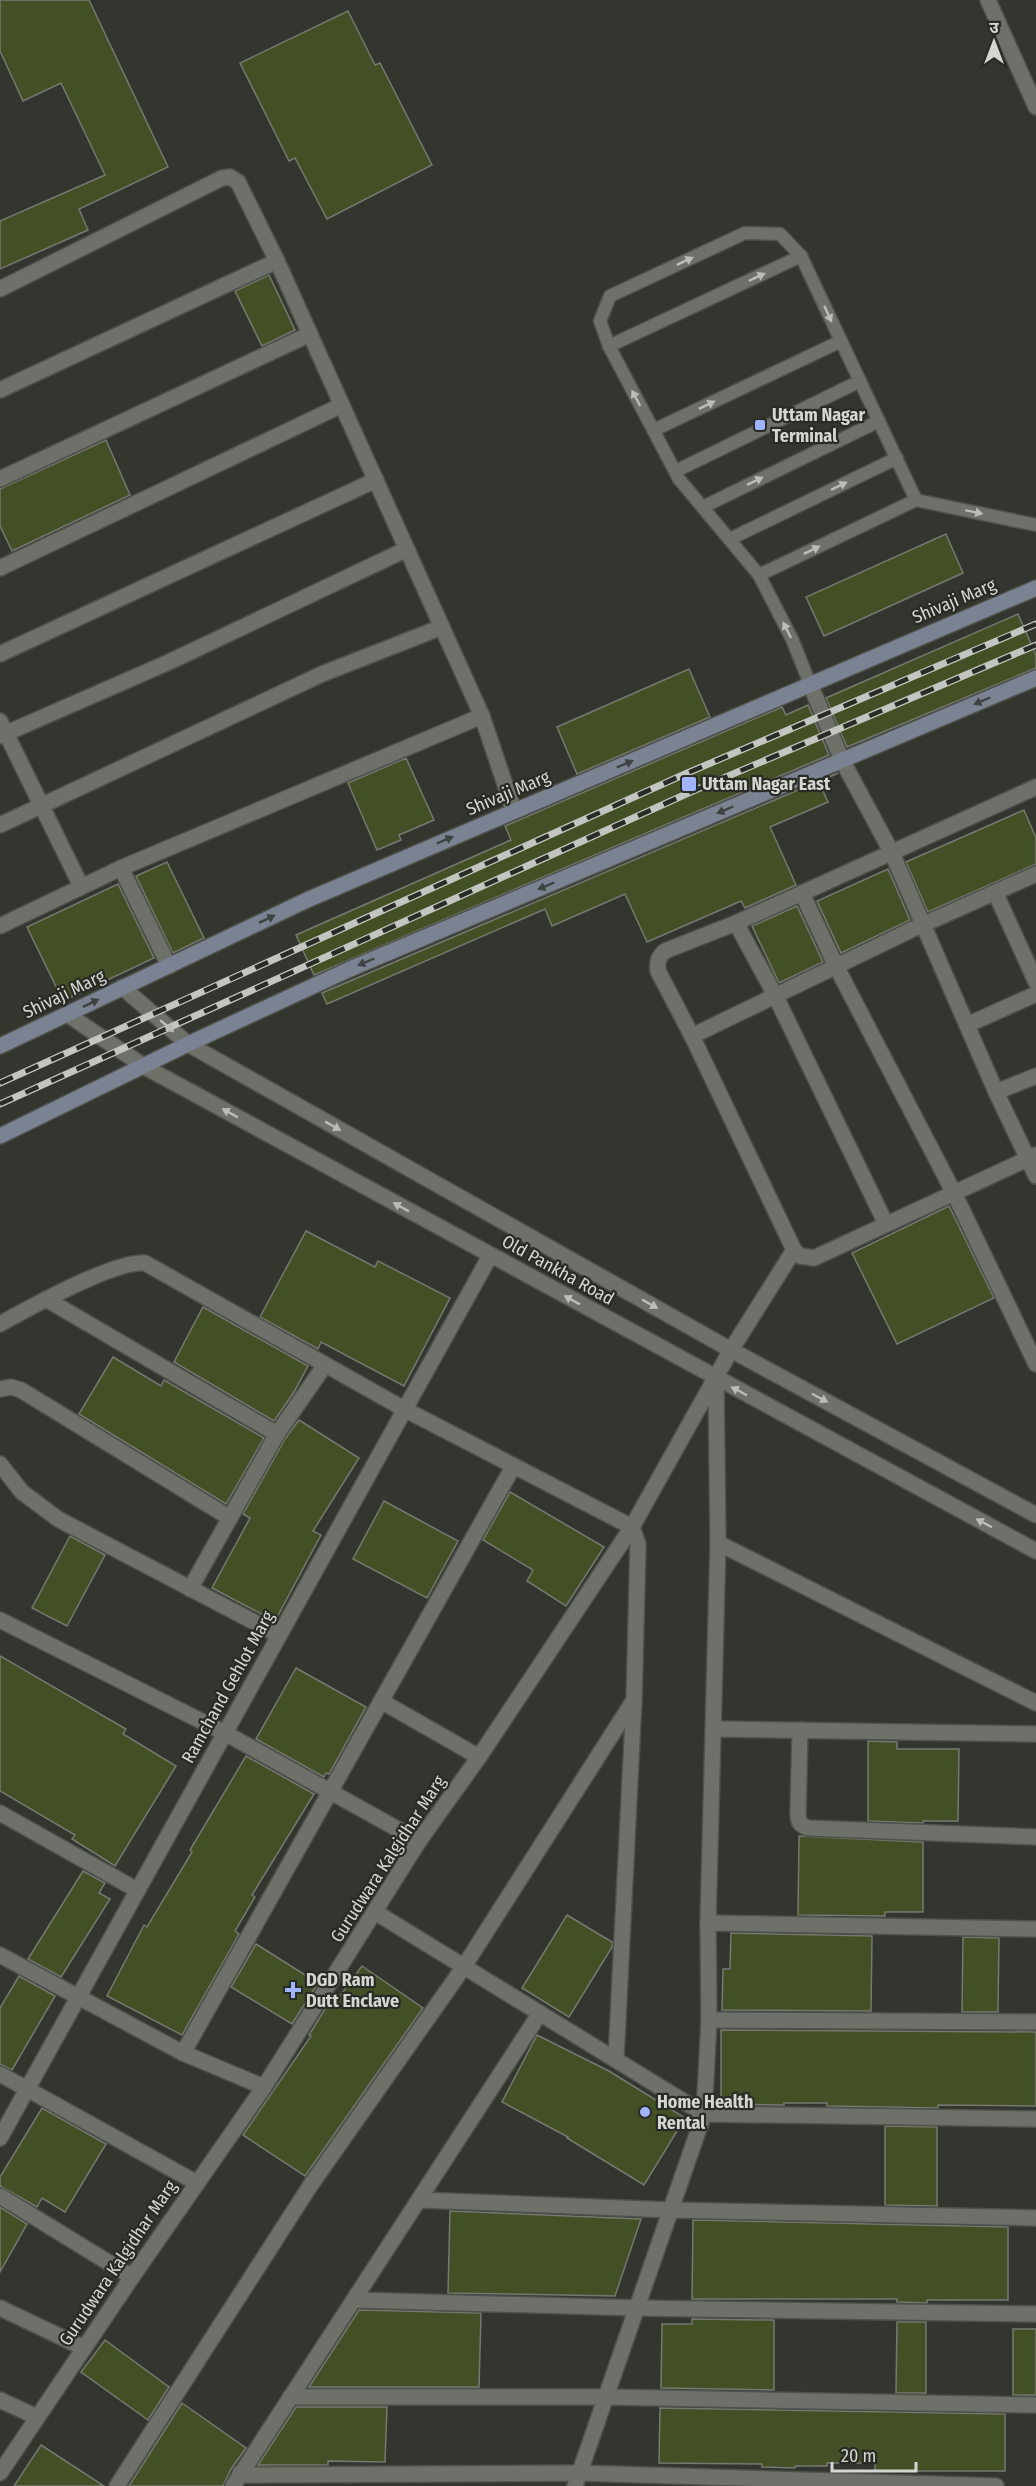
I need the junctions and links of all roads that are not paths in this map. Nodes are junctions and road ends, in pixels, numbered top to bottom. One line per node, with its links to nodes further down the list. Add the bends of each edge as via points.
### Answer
1 (988, 0): 2 (street)
2 (1036, 106)
3 (801, 256): 7 (lane, one-way to 7); 8 (lane, one-way to 3); 8 (lane, one-way to 3, via 600,321 610,296 630,286 745,233 780,234)
4 (277, 261): 5 (street, via 243,188 230,177); 6 (street); 10 (street)
5 (0, 289)
6 (310, 334): 11 (street); 16 (street)
7 (841, 340): 9 (lane); 13 (lane, one-way to 7)
8 (609, 346): 13 (lane, one-way to 8)
9 (860, 381): 12 (lane); 15 (lane)
10 (0, 390)
11 (342, 405): 17 (street); 23 (street)
12 (879, 421): 14 (lane); 19 (lane, one-way to 12)
13 (654, 430): 15 (lane)
14 (897, 458): 18 (lane); 21 (lane, one-way to 14)
15 (676, 471): 19 (lane)
16 (0, 479)
17 (376, 480): 22 (street); 27 (street)
18 (916, 500): 20 (lane, one-way to 20); 24 (lane, one-way to 18)
19 (703, 507): 21 (lane)
20 (1036, 525)
21 (730, 539): 24 (lane)
22 (407, 549): 26 (street); 31 (street, via 169,662)
23 (0, 568)
24 (759, 575): 29 (lane, one-way to 24)
25 (1036, 588): 29 (main road, Shivaji Marg)
26 (442, 627): 30 (street); 34 (street, via 322,674)
27 (0, 654)
28 (1036, 678): 32 (main road, one-way to 32)
29 (810, 684): 32 (street); 35 (main road, Shivaji Marg, one-way to 29)
30 (482, 716): 35 (street); 38 (street)
31 (2, 730): 34 (street)
32 (842, 760): 37 (street); 55 (main road, one-way to 55, via 350,969)
33 (1036, 787): 37 (street)
34 (43, 806): 36 (street); 40 (street)
35 (514, 811): 46 (main road, Shivaji Marg, one-way to 35, via 307,900)
36 (0, 825)
37 (892, 853): 42 (street); 44 (street)
38 (121, 868): 40 (street); 46 (street)
39 (1036, 874): 41 (street)
40 (81, 886): 45 (street)
41 (995, 892): 44 (street); 48 (street)
42 (802, 893): 43 (street); 47 (street)
43 (736, 923): 51 (street); 54 (street, via 665,951 657,963)
44 (923, 924): 47 (street); 53 (street)
45 (0, 926)
46 (169, 966): 49 (main road, Shivaji Marg)
47 (836, 966): 51 (street); 63 (street)
48 (1036, 982)
49 (122, 987): 52 (main road, Shivaji Marg, one-way to 49); 55 (street, Old Pankha Road, one-way to 55)
50 (1036, 994): 53 (street)
51 (775, 995): 54 (street); 64 (street)
52 (67, 1014): 56 (main road, Shivaji Marg); 57 (street, Old Pankha Road)
53 (967, 1025): 59 (street)
54 (692, 1036): 65 (street)
55 (188, 1044): 57 (main road); 69 (street, Old Pankha Road, one-way to 69)
56 (0, 1046)
57 (145, 1066): 60 (main road); 66 (street, Old Pankha Road, one-way to 57)
58 (1036, 1076): 59 (street)
59 (996, 1092): 61 (street)
60 (0, 1136)
61 (1032, 1157): 62 (street); 63 (street)
62 (1036, 1176)
63 (954, 1193): 64 (street); 70 (street)
64 (886, 1224): 65 (street, via 814,1258 800,1256)
65 (794, 1250): 69 (street, Gurudwara Kalgidhar Marg)
66 (490, 1256): 72 (street, Old Pankha Road, one-way to 66); 74 (street, Ramchand Gehlot Marg)
67 (46, 1299): 68 (street); 71 (street, via 117,1268 145,1263); 75 (street)
68 (0, 1324)
69 (731, 1350): 72 (street, Gurudwara Kalgidhar Marg); 78 (street, Old Pankha Road, one-way to 78)
70 (1036, 1364)
71 (325, 1365): 74 (street); 75 (street)
72 (716, 1378): 80 (street, Gurudwara Kalgidhar Marg); 81 (street); 82 (street, Old Pankha Road, one-way to 72)
73 (0, 1389): 79 (street, via 21,1390)
74 (404, 1409): 77 (street); 85 (street, Ramchand Gehlot Marg)
75 (277, 1434): 79 (street)
76 (0, 1464): 83 (street, via 22,1492 58,1519)
77 (513, 1467): 80 (street); 87 (street)
78 (1036, 1515)
79 (230, 1518): 83 (street)
80 (632, 1527): 86 (street, via 638,1544); 93 (street, Gurudwara Kalgidhar Marg)
81 (718, 1543): 88 (street); 89 (street)
82 (1036, 1551)
83 (190, 1589): 85 (street)
84 (0, 1620): 91 (street)
85 (279, 1635): 91 (street, Ramchand Gehlot Marg)
86 (634, 1700): 103 (street); 109 (street)
87 (381, 1701): 93 (street); 94 (street)
88 (1036, 1703)
89 (715, 1729): 90 (street); 100 (street)
90 (800, 1730): 92 (street); 96 (street, via 798,1814 802,1825 808,1828)
91 (225, 1733): 94 (street); 98 (street, Ramchand Gehlot Marg)
92 (1036, 1734)
93 (479, 1757): 97 (street, Gurudwara Kalgidhar Marg)
94 (332, 1791): 97 (street); 108 (street)
95 (0, 1813): 98 (street)
96 (1036, 1837)
97 (419, 1841): 99 (street, Gurudwara Kalgidhar Marg)
98 (137, 1890): 104 (street, Ramchand Gehlot Marg)
99 (375, 1912): 103 (street); 111 (street, Gurudwara Kalgidhar Marg)
100 (708, 1923): 101 (street); 106 (street)
101 (1036, 1929)
102 (0, 1955): 104 (street)
103 (463, 1968): 105 (street); 135 (street, via 310,2186)
104 (78, 1997): 108 (street); 112 (street, Ramchand Gehlot Marg)
105 (540, 2013): 109 (street); 118 (street)
106 (709, 2020): 107 (street); 113 (street)
107 (1036, 2022)
108 (183, 2053): 111 (street)
109 (616, 2059): 113 (street)
110 (0, 2074): 112 (street)
111 (264, 2087): 116 (street, Gurudwara Kalgidhar Marg)
112 (27, 2089): 115 (street, Ramchand Gehlot Marg); 116 (street)
113 (704, 2114): 114 (street); 119 (street)
114 (1036, 2119)
115 (0, 2138)
116 (197, 2183): 121 (street, Gurudwara Kalgidhar Marg)
117 (0, 2196): 121 (street)
118 (420, 2200): 119 (street); 122 (street)
119 (671, 2210): 120 (street); 124 (street)
120 (1036, 2217)
121 (132, 2277): 126 (street, Gurudwara Kalgidhar Marg)
122 (356, 2300): 124 (street); 127 (street)
123 (0, 2308): 126 (street)
124 (637, 2308): 125 (street); 128 (street)
125 (1036, 2314)
126 (84, 2348): 131 (street, Gurudwara Kalgidhar Marg)
127 (290, 2397): 128 (street); 134 (street)
128 (606, 2397): 130 (street); 133 (street)
129 (0, 2400): 131 (street)
130 (1036, 2405)
131 (37, 2417): 132 (street, Gurudwara Kalgidhar Marg)
132 (0, 2473)
133 (577, 2479): 134 (street, via 246,2475); 136 (street)
134 (236, 2480)
135 (117, 2486)
136 (982, 2486): 137 (street)
137 (996, 2486)

